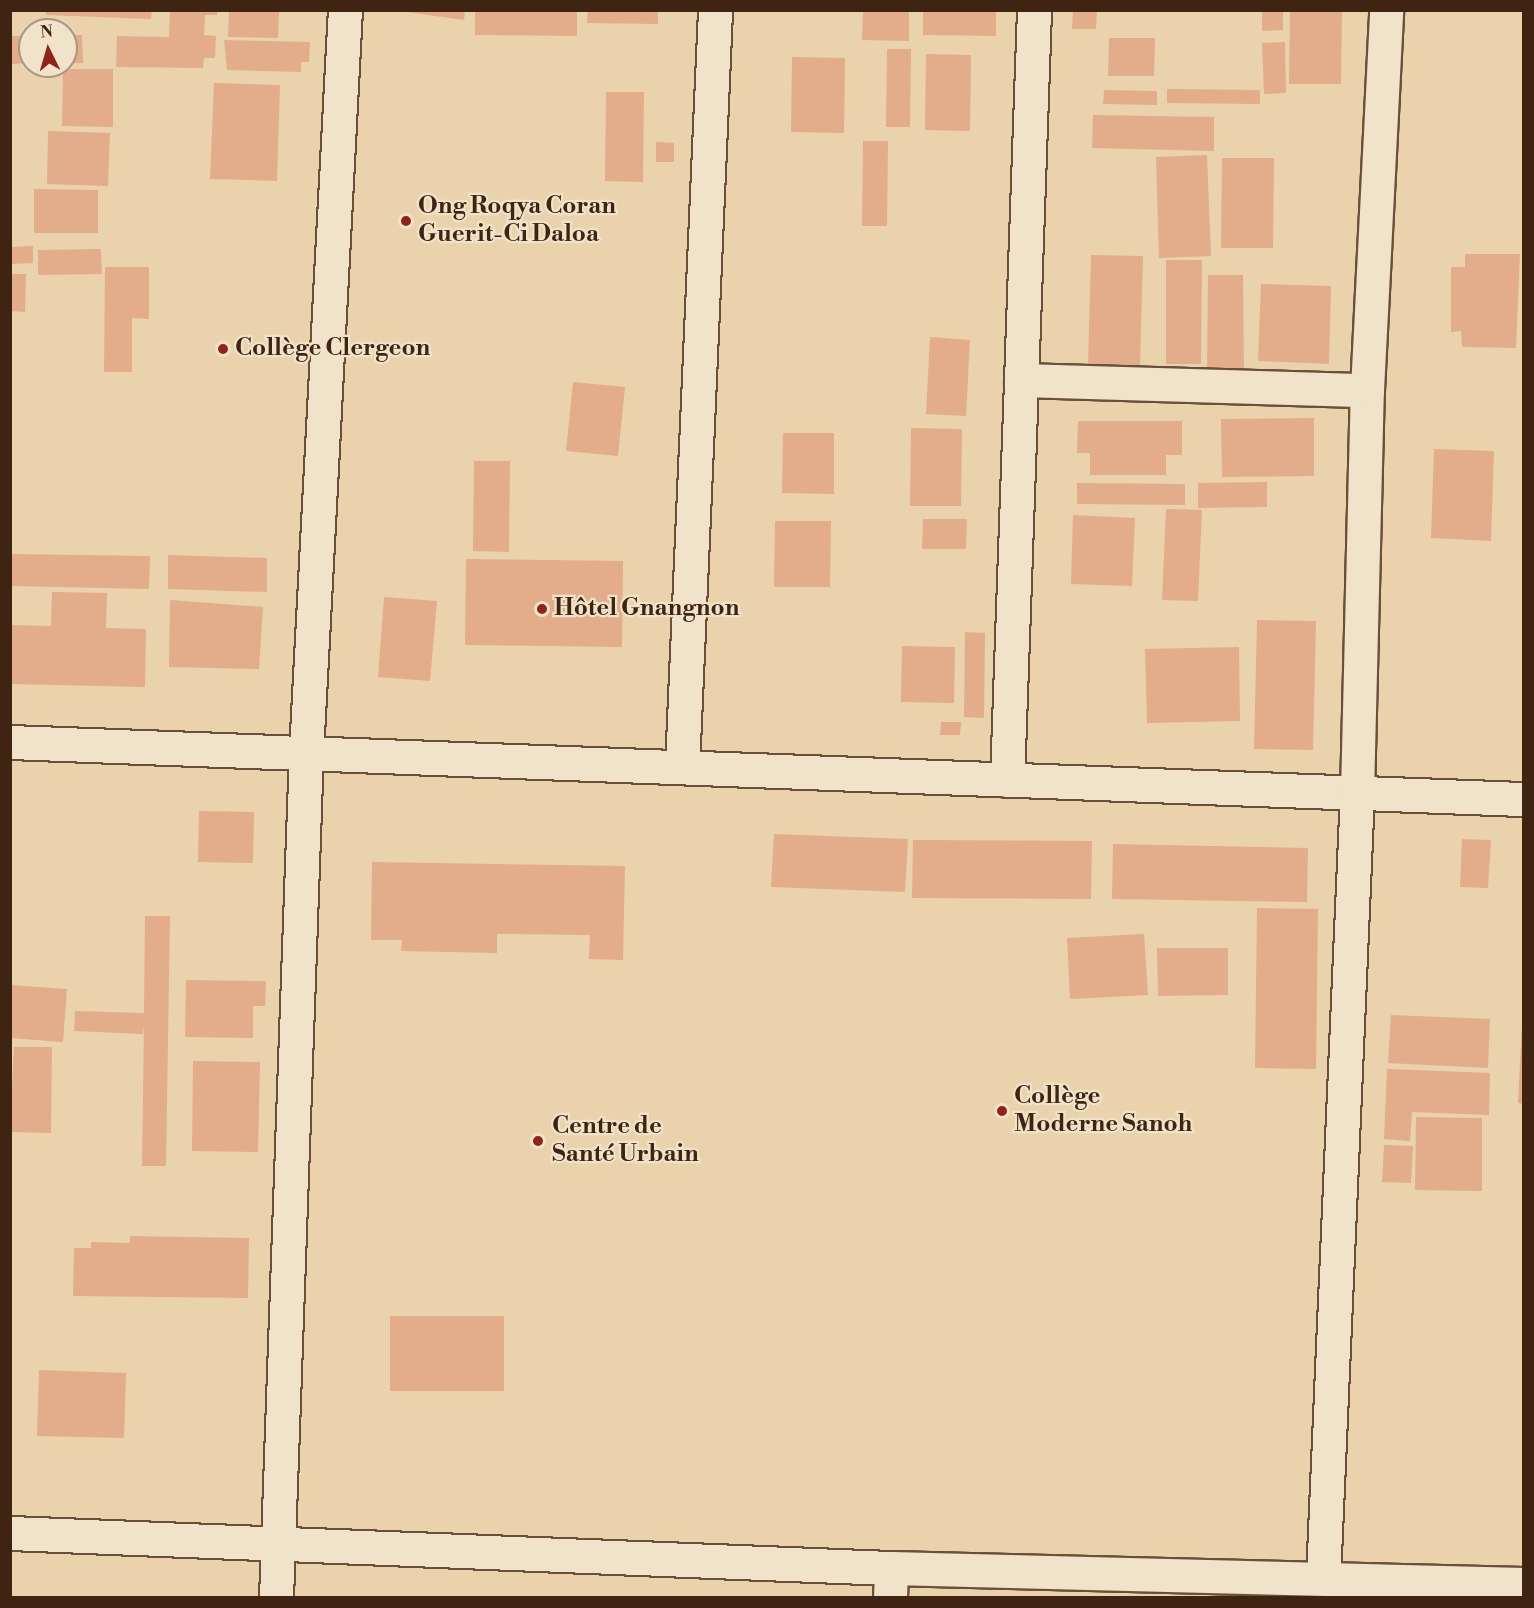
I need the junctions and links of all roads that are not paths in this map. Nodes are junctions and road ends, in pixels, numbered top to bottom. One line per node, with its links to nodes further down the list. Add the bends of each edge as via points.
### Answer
1 (345, 10): 8 (street)
2 (715, 10): 9 (street)
3 (1034, 10): 5 (street)
4 (1386, 10): 6 (street)
5 (1021, 380): 6 (street); 10 (street)
6 (1367, 390): 11 (street)
7 (10, 742): 8 (street)
8 (306, 753): 9 (street); 14 (street)
9 (682, 768): 10 (street)
10 (1007, 780): 11 (street)
11 (1357, 793): 12 (street); 15 (street)
12 (1524, 799)
13 (10, 1533): 14 (street)
14 (278, 1544): 16 (street); 19 (street)
15 (1323, 1578): 16 (street); 18 (street)
16 (890, 1583)
17 (1524, 1584): 18 (street)
18 (1429, 1589)
19 (276, 1598)

